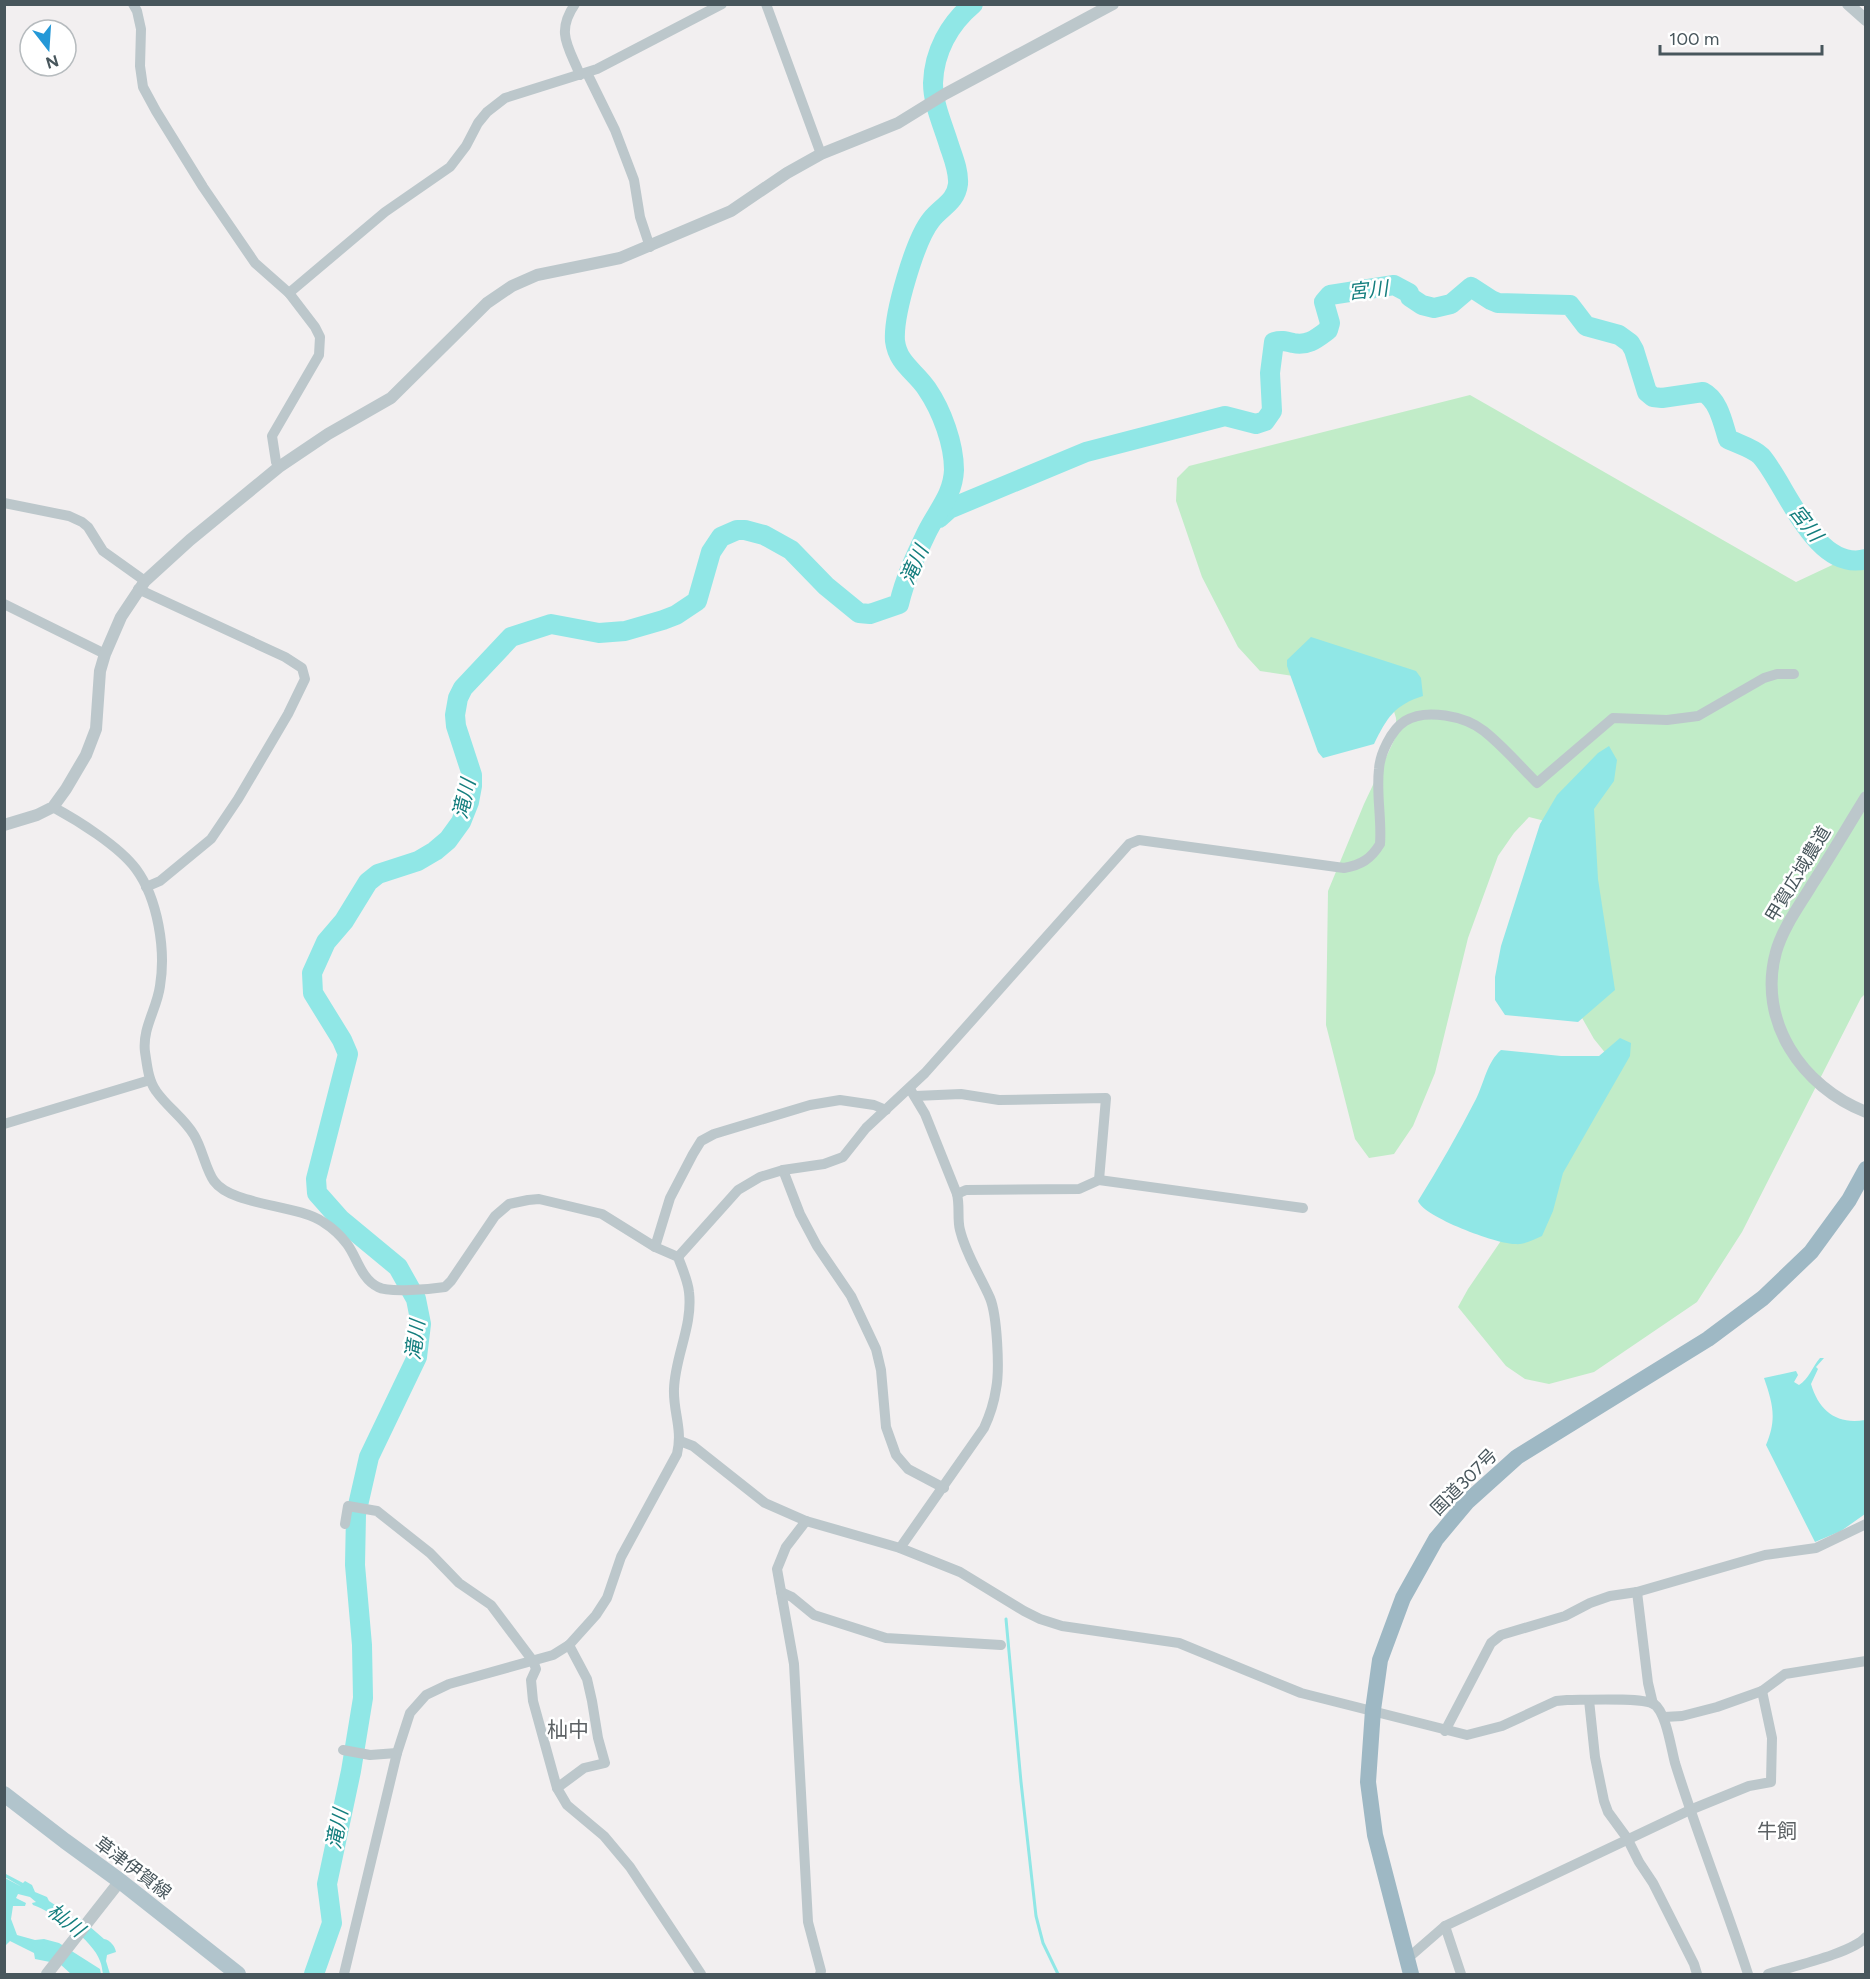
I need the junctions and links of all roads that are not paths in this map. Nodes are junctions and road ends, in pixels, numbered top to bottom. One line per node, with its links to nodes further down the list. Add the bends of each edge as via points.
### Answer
1 (133, 4): 11 (street, via 141,29 143,87 203,187 255,263)
2 (575, 4): 8 (street, via 566,21 564,39)
3 (722, 4): 8 (street)
4 (766, 4): 9 (street)
5 (1113, 4): 9 (street, via 898,123)
6 (1848, 4): 7 (street)
7 (1866, 20)
8 (583, 74): 10 (street, via 615,130 634,180); 11 (street, via 505,98 478,123 450,167 385,212)
9 (821, 154): 10 (street, via 731,211)
10 (650, 247): 12 (street, via 612,261 537,275 512,286 487,303 391,398)
11 (289, 293): 12 (street, via 315,327 321,347 272,435)
12 (279, 467): 14 (street)
13 (4, 503): 14 (street, via 82,522 103,551)
14 (141, 585): 16 (street); 21 (street, via 285,657 302,668 304,680 263,758 211,839 160,881)
15 (4, 604): 16 (street)
16 (105, 654): 19 (street, via 96,729 86,755)
17 (1794, 674): 23 (street, via 1764,678 1698,716 1666,720 1613,718 1537,783 1484,730 1471,723 1432,715 1405,721 1394,731 1379,768 1380,844 1365,862 1355,866 1344,868 1139,840 1129,844)
18 (1866, 797): 25 (street, 甲賀広域農道, via 1787,926 1776,952 1772,979 1774,1012 1790,1052 1826,1090)
19 (53, 807): 20 (street); 21 (street, via 114,848 135,868)
20 (4, 825)
21 (146, 887): 22 (street, via 163,960 145,1048)
22 (150, 1080): 26 (street); 32 (street, via 195,1136 214,1181 228,1193 323,1221 378,1287 445,1287 495,1216 509,1204 528,1200 539,1199 602,1214)
23 (912, 1093): 24 (street); 29 (street, via 999,1100 1106,1098); 30 (street, via 925,1114)
24 (886, 1110): 28 (street, via 843,1156 824,1164); 32 (street, via 840,1100 810,1105 701,1141 670,1198)
25 (1866, 1112)
26 (4, 1124)
27 (1866, 1169): 49 (highway, 国道307号, via 1811,1252 1764,1298 1708,1339 1517,1457 1467,1502 1436,1539 1403,1598 1380,1660)
28 (783, 1170): 33 (street, via 738,1190); 35 (street, via 800,1214 851,1296 876,1349 886,1427 896,1455 908,1469)
29 (1099, 1180): 30 (street, via 1079,1189 966,1190); 31 (street)
30 (957, 1194): 35 (street, via 959,1228 969,1258 991,1300 996,1325 997,1386 984,1428)
31 (1304, 1208)
32 (655, 1247): 33 (street)
33 (678, 1257): 34 (street, via 689,1292 689,1323 674,1390)
34 (680, 1441): 36 (street, via 693,1446 765,1503); 42 (street, via 677,1454 621,1557 607,1598)
35 (944, 1488): 39 (street)
36 (806, 1521): 39 (street); 40 (street, via 786,1547 777,1569)
37 (345, 1524): 44 (street, via 348,1506 373,1509 491,1605)
38 (1866, 1524): 41 (street, via 1816,1548 1765,1555)
39 (900, 1548): 49 (street, via 960,1572 1040,1619 1062,1626 1179,1643 1301,1694)
40 (781, 1592): 43 (street, via 814,1615 886,1638); 66 (street, via 794,1664 808,1922)
41 (1638, 1593): 48 (street); 51 (street, via 1610,1596 1565,1616 1501,1635 1491,1643)
42 (569, 1645): 44 (street); 54 (street, via 587,1678 605,1763 584,1768)
43 (1001, 1645)
44 (533, 1661): 53 (street, via 473,1676 426,1695 410,1713); 54 (street, via 533,1701)
45 (1866, 1661): 46 (street, via 1785,1674)
46 (1762, 1691): 50 (street, via 1718,1707); 56 (street, via 1772,1738 1771,1782 1749,1786)
47 (1589, 1700): 48 (street); 51 (street, via 1556,1701 1477,1734); 57 (street, via 1604,1800)
48 (1653, 1704): 50 (street)
49 (1373, 1710): 51 (street); 61 (highway, 国道307号, via 1368,1782 1375,1835)
50 (1664, 1717): 56 (street)
51 (1445, 1731)
52 (346, 1750): 53 (street, via 370,1755)
53 (397, 1753): 64 (street)
54 (557, 1788): 65 (street, via 567,1805 603,1836 630,1867)
55 (4, 1794): 58 (main road, 草津伊賀線)
56 (1690, 1810): 57 (street); 69 (street)
57 (1627, 1838): 59 (street); 68 (street, via 1676,1926)
58 (120, 1881): 62 (street); 63 (main road, 草津伊賀線)
59 (1445, 1926): 61 (street); 67 (street)
60 (1866, 1936): 70 (street, via 1839,1952)
61 (1409, 1967)
62 (47, 1974)
63 (238, 1974)
64 (344, 1974)
65 (701, 1974)
66 (820, 1974)
67 (1461, 1974)
68 (1697, 1974)
69 (1748, 1974)
70 (1768, 1974)

